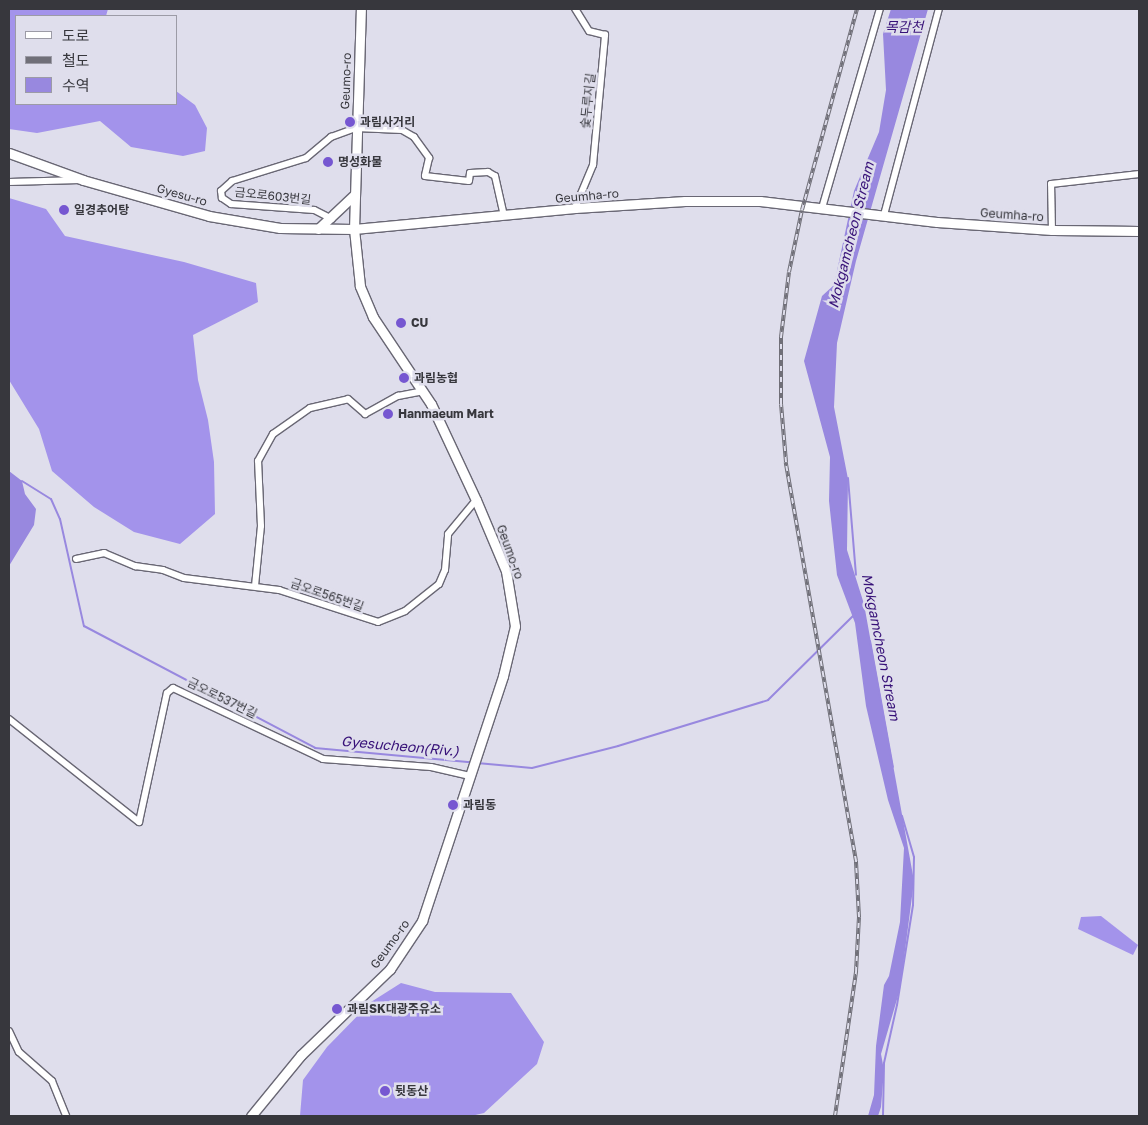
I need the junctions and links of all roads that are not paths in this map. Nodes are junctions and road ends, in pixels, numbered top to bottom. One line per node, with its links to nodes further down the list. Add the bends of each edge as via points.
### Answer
1 (361, 9): 5 (main road, Geumo-ro)
2 (575, 9): 11 (street, 숯두루지길, via 589,31 605,35 593,165)
3 (880, 9): 12 (street)
4 (939, 9): 13 (street)
5 (356, 128): 10 (main road, Geumo-ro); 14 (street, via 409,132 429,158 425,176 469,180 470,173 488,172 495,176); 15 (street, 금오로603번길, via 331,136 306,158 232,180 221,191 222,198 231,204 314,210)
6 (9, 153): 8 (main road, Gyesu-ro)
7 (1139, 174): 18 (street, via 1051,184)
8 (82, 180): 9 (street); 16 (main road, Gyesu-ro, via 226,220)
9 (9, 182)
10 (354, 195): 15 (main road); 17 (main road, Geumo-ro)
11 (575, 208): 12 (main road, Geumha-ro, via 685,201 752,201); 14 (main road, Geumha-ro)
12 (822, 208): 13 (main road, Geumha-ro)
13 (884, 215): 18 (main road, Geumha-ro)
14 (504, 216): 17 (main road, Geumha-ro)
15 (332, 219): 16 (main road)
16 (318, 229): 17 (main road, Gyesu-ro)
17 (354, 229): 20 (main road, Geumo-ro, via 356,271 366,302)
18 (1052, 230): 19 (main road, Geumha-ro)
19 (1139, 232)
20 (423, 391): 21 (main road, Geumo-ro); 23 (street, via 398,396 364,414 348,399 318,405 297,415 273,434 258,461 261,526)
21 (476, 500): 23 (street, 금오로565번길, via 448,534 445,570 439,584 393,618 372,623 293,594); 25 (main road, Geumo-ro, via 506,571 515,626)
22 (76, 559): 23 (street, 금오로565번길, via 104,553 135,566 163,570 184,578)
23 (255, 586)
24 (9, 719): 25 (street, 금오로537번길, via 139,822 167,693 173,688 323,759)
25 (471, 773): 28 (main road, Geumo-ro, via 428,908 409,944 378,981 301,1055)
26 (9, 1031): 27 (street, via 20,1052 52,1081)
27 (66, 1116)
28 (251, 1116)

